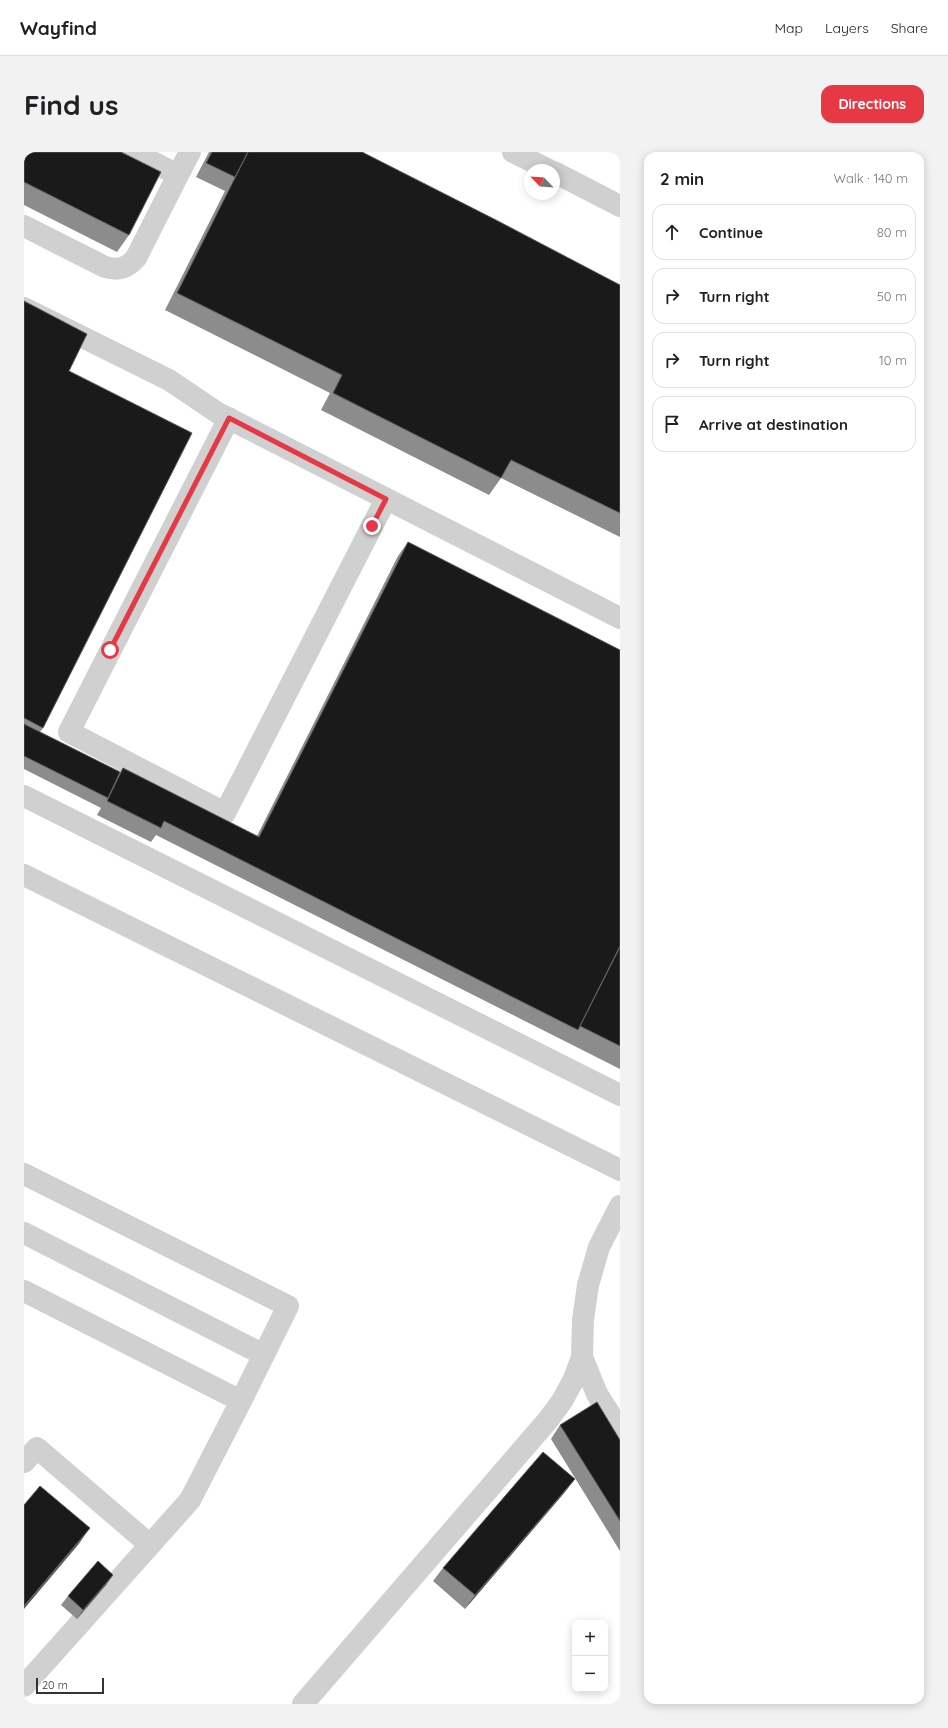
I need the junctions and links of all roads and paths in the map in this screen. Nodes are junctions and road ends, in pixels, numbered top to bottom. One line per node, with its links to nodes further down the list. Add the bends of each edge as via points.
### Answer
1 (132, 152): 5 (lane)
2 (190, 152): 5 (lane)
3 (523, 154): 4 (lane)
4 (539, 164)
5 (178, 175): 8 (lane, via 136,258 130,265 121,269 105,267)
6 (560, 175): 7 (lane)
7 (618, 201)
8 (24, 226)
9 (24, 308): 10 (lane, via 169,380)
10 (229, 418): 11 (lane); 11 (lane, via 68,732 225,813)
11 (386, 499): 12 (lane)
12 (620, 618)
13 (24, 796): 15 (lane)
14 (24, 876): 16 (lane)
15 (620, 1095)
16 (620, 1170)
17 (24, 1174): 21 (lane, via 288,1306)
18 (620, 1206): 22 (lane, via 599,1247 588,1285 583,1320)
19 (24, 1233): 21 (lane)
20 (24, 1290): 23 (lane)
21 (264, 1355): 23 (lane)
22 (582, 1357): 24 (lane, via 597,1394); 28 (lane, via 574,1379 548,1420)
23 (241, 1401): 26 (lane, via 190,1500)
24 (620, 1430)
25 (24, 1462): 26 (lane, via 37,1448)
26 (150, 1545): 27 (lane)
27 (24, 1686)
28 (303, 1704)

